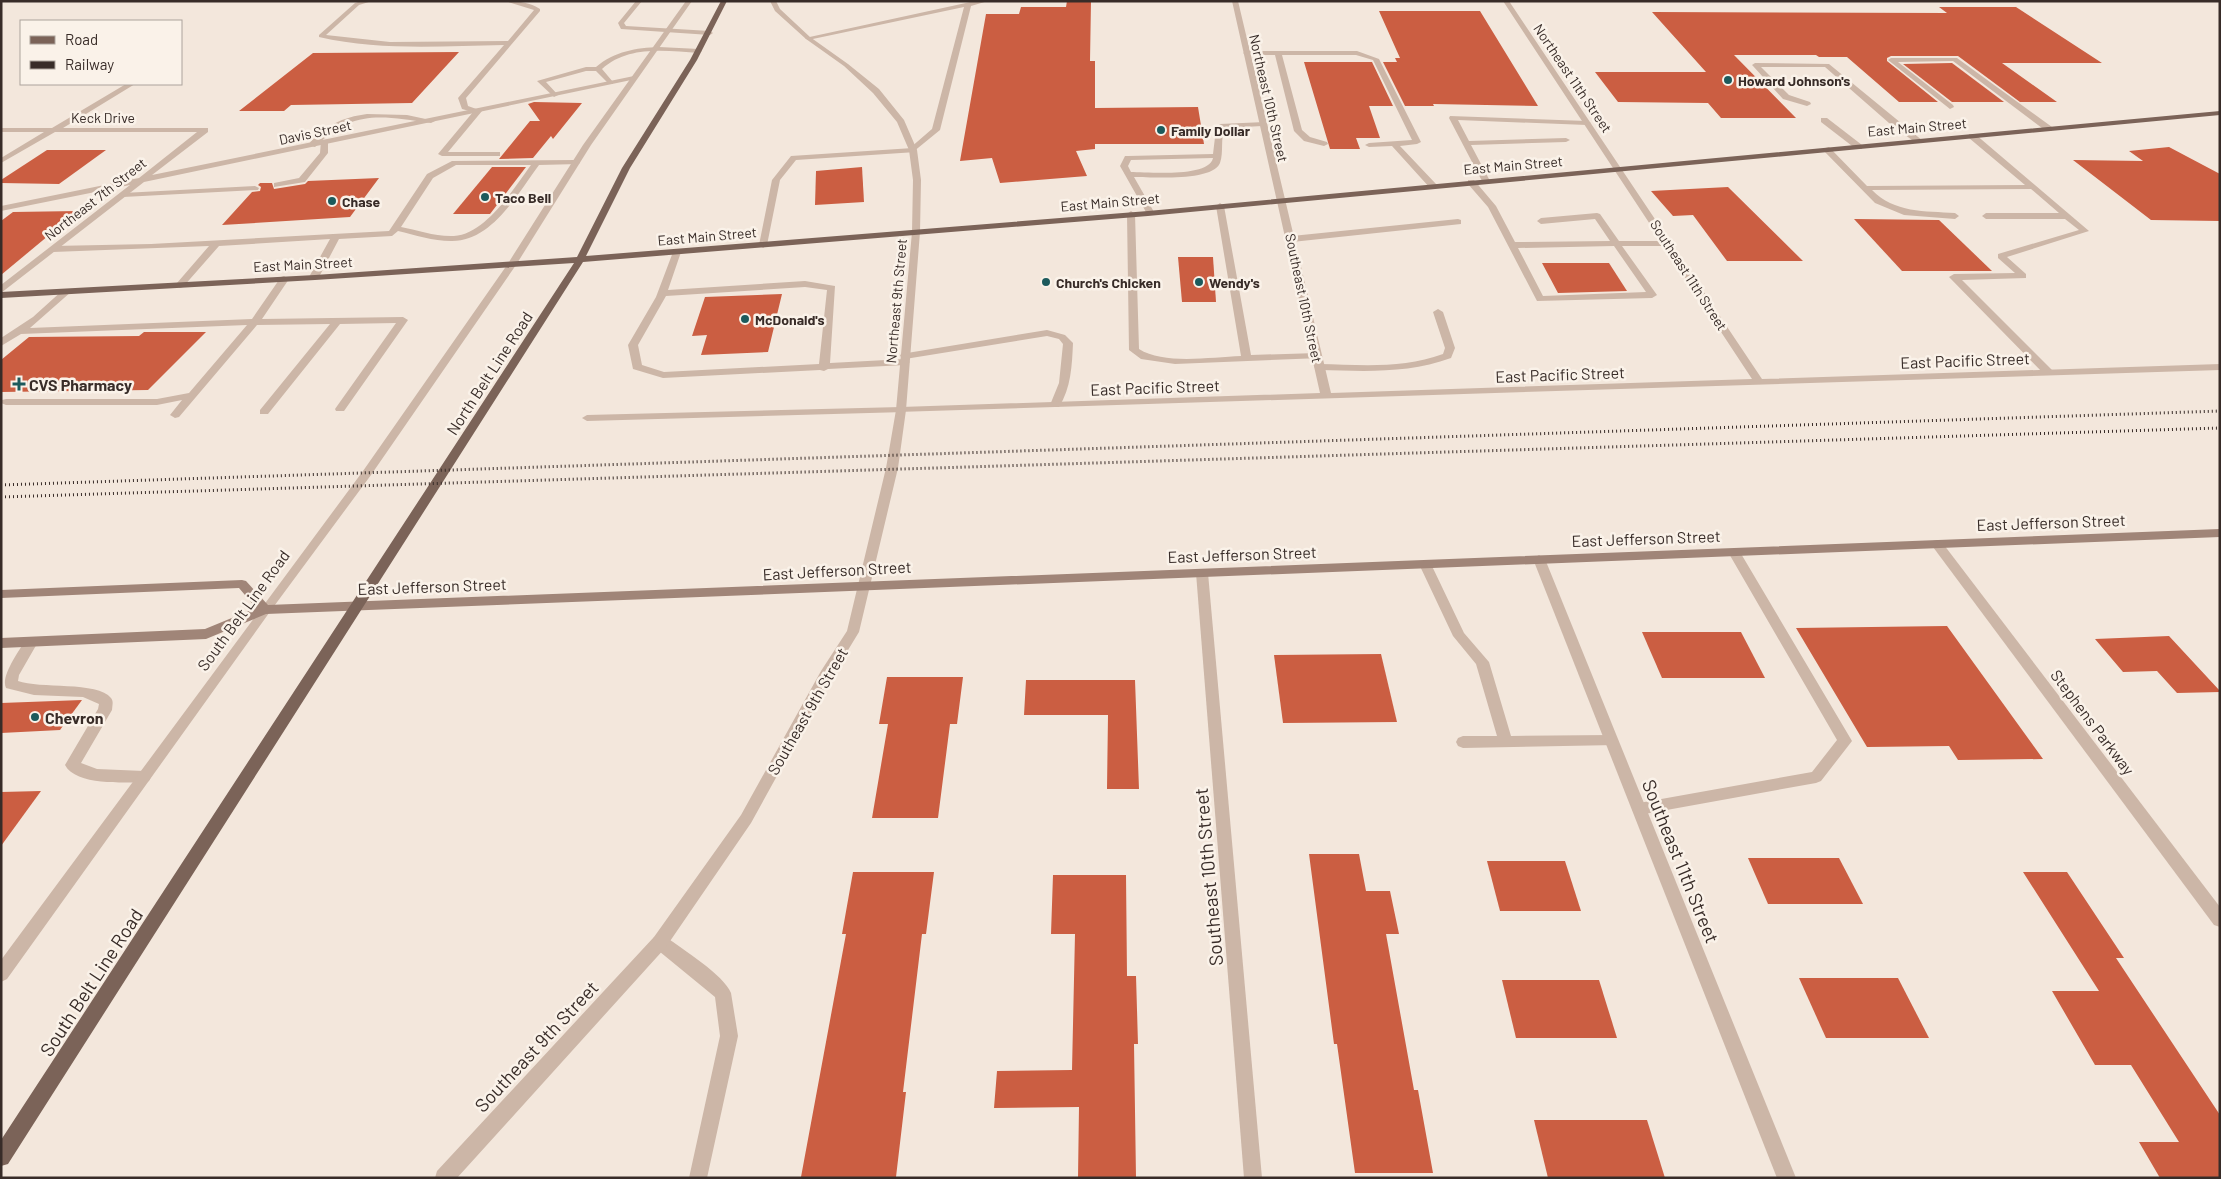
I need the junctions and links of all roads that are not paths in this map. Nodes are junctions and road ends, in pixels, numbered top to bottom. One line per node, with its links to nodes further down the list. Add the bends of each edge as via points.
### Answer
1 (369, 1): 14 (street, via 357,4 321,36 394,43)
2 (508, 1): 14 (street, via 538,10)
3 (639, 1): 11 (street, via 621,24 623,28)
4 (689, 1): 11 (street)
5 (724, 1): 12 (main road, North Belt Line Road)
6 (772, 1): 13 (street, Northeast 9th Street, via 777,10)
7 (985, 1): 10 (street)
8 (1235, 1): 17 (street, Northeast 10th Street)
9 (1506, 1): 30 (street, Northeast 11th Street)
10 (968, 5): 13 (street); 46 (street, via 936,130)
11 (668, 32): 12 (street); 15 (street)
12 (710, 33): 16 (main road, North Belt Line Road)
13 (808, 38): 46 (street, Northeast 9th Street, via 876,91 901,122)
14 (509, 43): 26 (street, via 462,98 464,107)
15 (654, 50): 16 (street); 19 (street, via 633,51 603,63); 20 (street)
16 (699, 51): 129 (main road, North Belt Line Road, via 617,184 586,251)
17 (1246, 53): 18 (street); 31 (street, Northeast 10th Street)
18 (1278, 53): 41 (street, via 1298,131 1307,139); 42 (street, via 1357,53 1376,59 1417,142)
19 (598, 69): 21 (street); 23 (street, via 540,81)
20 (634, 78): 21 (street, Davis Street); 51 (street)
21 (611, 83): 23 (street, Davis Street)
22 (129, 85): 32 (street)
23 (554, 95): 26 (street, Davis Street)
24 (1807, 104): 38 (street, via 1786,97 1755,65 1827,65)
25 (1950, 107): 33 (street, via 1891,60 1955,59)
26 (478, 111): 29 (street, Davis Street); 49 (street, via 442,154)
27 (2220, 113): 33 (main road, East Main Street)
28 (1824, 120): 45 (street)
29 (431, 121): 39 (street, Davis Street); 43 (street, via 391,115 354,119 333,127)
30 (1587, 122): 40 (street, via 1453,118); 52 (street, Northeast 11th Street)
31 (1262, 124): 48 (street, via 1223,126); 63 (street, Northeast 10th Street)
32 (53, 129): 34 (street, Keck Drive); 35 (street, Keck Drive); 50 (street)
33 (2049, 129): 36 (main road, East Main Street)
34 (1, 130)
35 (205, 130): 54 (street, Northeast 7th Street)
36 (1972, 136): 38 (main road, East Main Street); 59 (street)
37 (1566, 140): 40 (street)
38 (1919, 141): 45 (main road, East Main Street)
39 (324, 143): 43 (street, Davis Street); 57 (street, via 324,153 302,180)
40 (1465, 143): 55 (street)
41 (1324, 144)
42 (1394, 144): 44 (street); 58 (street)
43 (312, 145): 54 (street, Davis Street)
44 (1369, 145)
45 (1859, 146): 47 (main road, East Main Street)
46 (913, 150): 74 (street, Northeast 9th Street, via 917,180); 80 (street, via 794,158 776,180)
47 (1826, 150): 52 (main road, East Main Street); 61 (street)
48 (1217, 156): 53 (street, via 1210,168 1191,174); 53 (street, via 1133,157 1124,163)
49 (537, 159): 51 (street); 73 (street, via 456,163 430,176); 73 (street, via 490,222 477,232 454,239)
50 (1, 161)
51 (576, 162): 84 (street)
52 (1619, 168): 55 (main road, East Main Street); 78 (street, Southeast 11th Street)
53 (1127, 174): 66 (street)
54 (141, 181): 62 (street, Northeast 7th Street); 65 (street, Davis Street)
55 (1486, 181): 56 (main road, East Main Street)
56 (1471, 182): 58 (main road, East Main Street); 81 (street, via 1492,206)
57 (277, 185)
58 (1433, 186): 63 (main road, East Main Street)
59 (2033, 187): 61 (street); 70 (street)
60 (255, 188): 62 (street)
61 (1865, 188): 68 (street, via 1878,201 1904,212)
62 (123, 195): 82 (street, Northeast 7th Street)
63 (1281, 200): 64 (main road, East Main Street); 76 (street, Southeast 10th Street)
64 (1220, 206): 66 (main road, East Main Street); 98 (street)
65 (1, 210)
66 (1150, 212): 67 (main road, East Main Street)
67 (1132, 214): 74 (main road, East Main Street); 98 (street, via 1134,350 1144,357 1176,361)
68 (1955, 216)
69 (1986, 216): 70 (street)
70 (2067, 216): 103 (street, via 2085,231 2001,256 2023,276 1954,277)
71 (1541, 221): 77 (street, via 1597,216)
72 (1458, 222): 76 (street)
73 (395, 228): 75 (street, via 392,233)
74 (916, 232): 80 (main road, East Main Street); 99 (street, Northeast 9th Street)
75 (336, 237): 79 (street); 85 (street)
76 (1292, 239): 97 (street, Southeast 10th Street)
77 (1616, 243): 78 (street); 81 (street); 81 (street, via 1652,295 1540,299)
78 (1668, 243): 104 (street, Southeast 11th Street)
79 (216, 244): 82 (street); 87 (street)
80 (764, 245): 83 (main road, East Main Street)
81 (1512, 245)
82 (53, 250): 88 (street, Northeast 7th Street)
83 (677, 252): 84 (main road, East Main Street); 91 (street)
84 (511, 265): 85 (main road, East Main Street); 123 (street, South Belt Line Road, via 367,474)
85 (314, 277): 86 (main road, East Main Street)
86 (284, 279): 87 (main road, East Main Street); 94 (street)
87 (180, 285): 89 (main road, East Main Street)
88 (1, 290)
89 (67, 291): 90 (main road, East Main Street); 95 (street)
90 (1, 295)
91 (662, 295): 102 (street, via 805,284 832,288); 102 (street, via 634,345 638,367 663,375)
92 (1438, 312): 100 (street, via 1450,348 1447,356 1407,366)
93 (337, 321): 94 (street); 109 (street, via 403,320); 111 (street)
94 (255, 322): 95 (street); 105 (street)
95 (20, 331): 96 (street)
96 (1, 343)
97 (1317, 356): 98 (street); 100 (street, Southeast 10th Street)
98 (1246, 358)
99 (905, 359): 102 (street); 108 (street, via 1047,333 1062,337 1068,343 1067,373 1063,393); 110 (street, Northeast 9th Street)
100 (1319, 367): 106 (street, Southeast 10th Street)
101 (2220, 367): 103 (street, East Pacific Street)
102 (824, 368)
103 (2049, 372): 104 (street, East Pacific Street)
104 (1759, 382): 106 (street, East Pacific Street)
105 (192, 395): 107 (street, via 157,402); 112 (street)
106 (1326, 396): 108 (street, East Pacific Street)
107 (6, 402)
108 (1055, 405): 110 (street, East Pacific Street)
109 (340, 409)
110 (901, 410): 113 (street, East Pacific Street); 114 (street, Northeast 9th Street)
111 (264, 412)
112 (175, 415)
113 (587, 418)
114 (895, 454): 121 (street, Southeast 9th Street)
115 (2220, 534): 116 (main road, East Jefferson Street)
116 (1937, 544): 117 (main road, East Jefferson Street); 132 (street, Stephens Parkway)
117 (1734, 552): 118 (main road, East Jefferson Street); 131 (street, via 1845,741 1816,776)
118 (1539, 559): 119 (main road, East Jefferson Street); 127 (street, Southeast 11th Street)
119 (1426, 564): 120 (main road, East Jefferson Street); 126 (street, via 1459,636 1482,662)
120 (1202, 573): 121 (main road, East Jefferson Street); 138 (street, Southeast 10th Street)
121 (865, 585): 123 (main road, East Jefferson Street); 133 (street, Southeast 9th Street, via 853,632 746,819)
122 (1, 594): 123 (main road, via 242,584)
123 (265, 610): 124 (main road, East Jefferson Street, via 206,634); 130 (street, South Belt Line Road)
124 (31, 642): 125 (main road, East Jefferson Street); 130 (street, via 12,675 11,684 21,689 79,691 106,701 106,710 72,765 80,772 92,774)
125 (1, 643)
126 (1505, 741): 127 (street); 128 (street)
127 (1611, 741): 131 (street, Southeast 11th Street)
128 (1463, 742)
129 (264, 754): 135 (main road, South Belt Line Road)
130 (144, 776): 134 (street, South Belt Line Road)
131 (1639, 810): 139 (street, Southeast 11th Street)
132 (2220, 920)
133 (660, 942): 136 (street, Southeast 9th Street); 137 (street, via 723,993 729,1036)
134 (1, 974)
135 (1, 1157)
136 (444, 1178)
137 (698, 1178)
138 (1253, 1178)
139 (1787, 1178)

